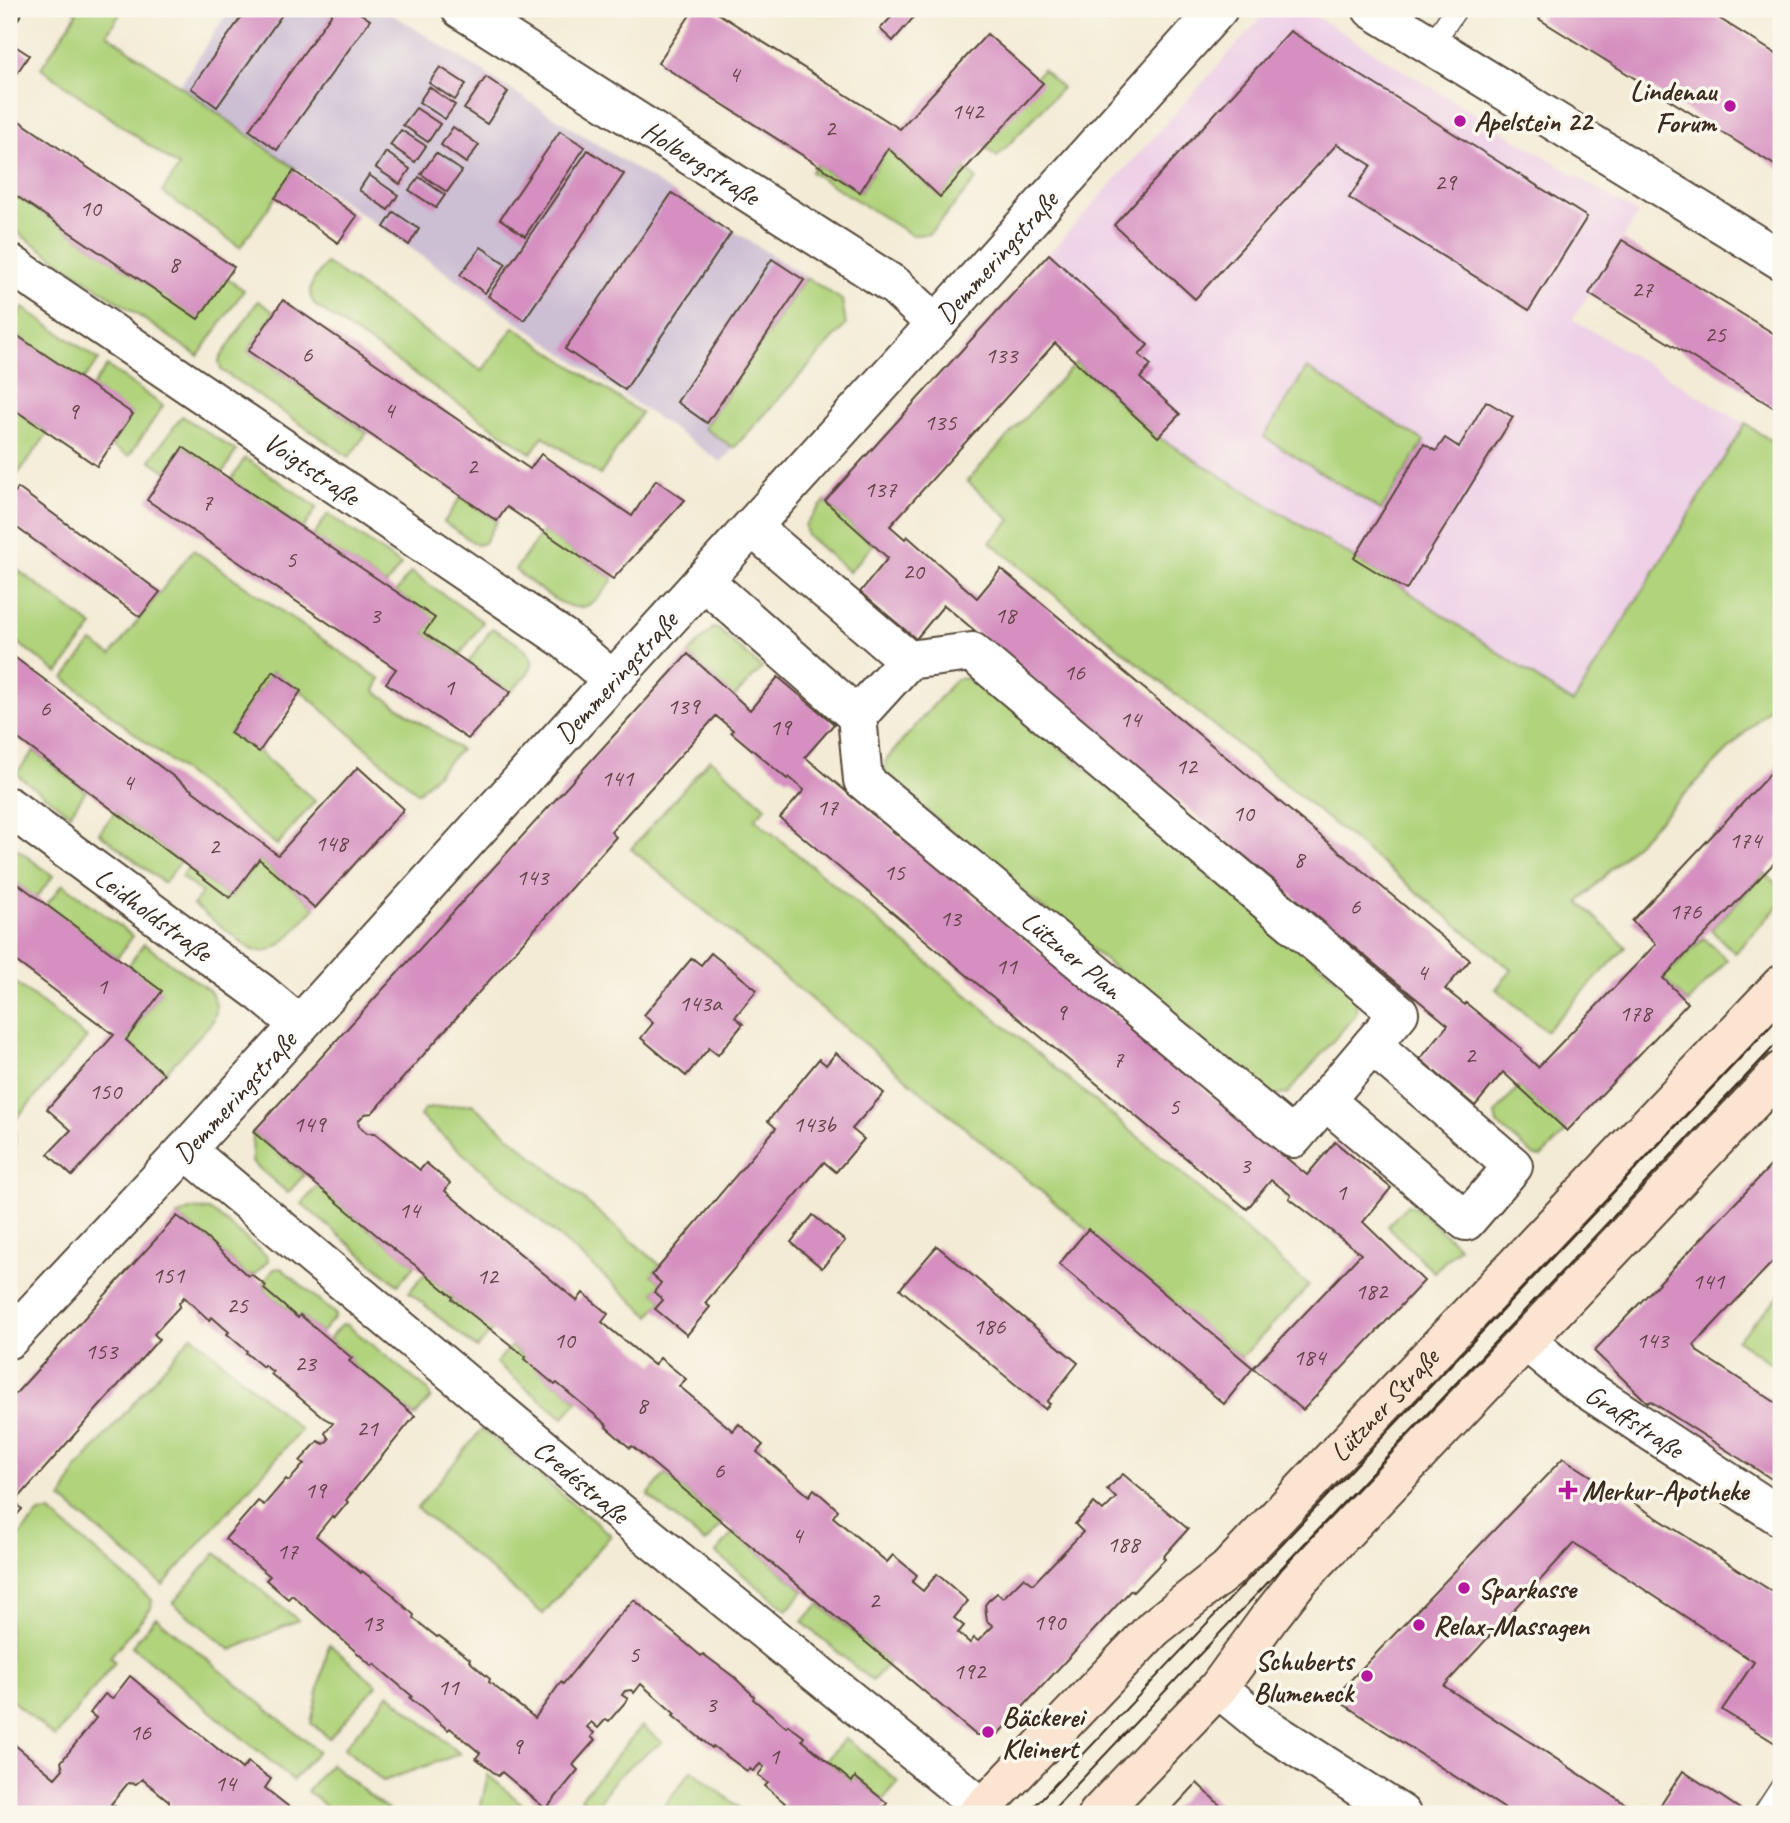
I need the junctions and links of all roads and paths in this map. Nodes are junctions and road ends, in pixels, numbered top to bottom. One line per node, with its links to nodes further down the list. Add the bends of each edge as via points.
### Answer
1 (461, 9): 8 (street, Holbergstraße, via 895,286)
2 (1218, 9): 8 (street, Demmeringstraße)
3 (1372, 9): 5 (street)
4 (1456, 9): 5 (lane)
5 (1431, 46): 6 (street)
6 (1781, 260)
7 (9, 263): 12 (street, Voigtstraße, via 575,646)
8 (936, 324): 9 (street, Demmeringstraße)
9 (751, 527): 10 (street, Demmeringstraße); 11 (street)
10 (703, 580): 12 (street, Demmeringstraße); 13 (street)
11 (908, 660): 13 (street); 17 (street, Lützner Plan, via 972,652 1399,1013)
12 (611, 679): 16 (street, Demmeringstraße)
13 (858, 716): 19 (street, Lützner Plan, via 863,780 1293,1138)
14 (9, 807): 16 (street, Leidholdstraße)
15 (1781, 985): 26 (main road, Lützner Straße, via 1227,1570 1154,1628)
16 (299, 1025): 20 (street, Demmeringstraße)
17 (1372, 1045): 19 (street, Lützner Plan); 19 (street, via 1513,1166 1466,1221)
18 (1781, 1071): 22 (main road, Lützner Straße)
19 (1325, 1101)
20 (186, 1150): 21 (street, Demmeringstraße); 26 (street, Credéstraße)
21 (9, 1339)
22 (1526, 1341): 23 (street, Graffstraße, via 1573,1380); 24 (main road, Lützner Straße, via 1298,1581)
23 (1781, 1517)
24 (1218, 1688): 27 (main road, Lützner Straße); 28 (street, via 1268,1728)
25 (1781, 1788): 29 (lane)
26 (980, 1811)
27 (1098, 1814)
28 (1401, 1814)
29 (1764, 1814)

